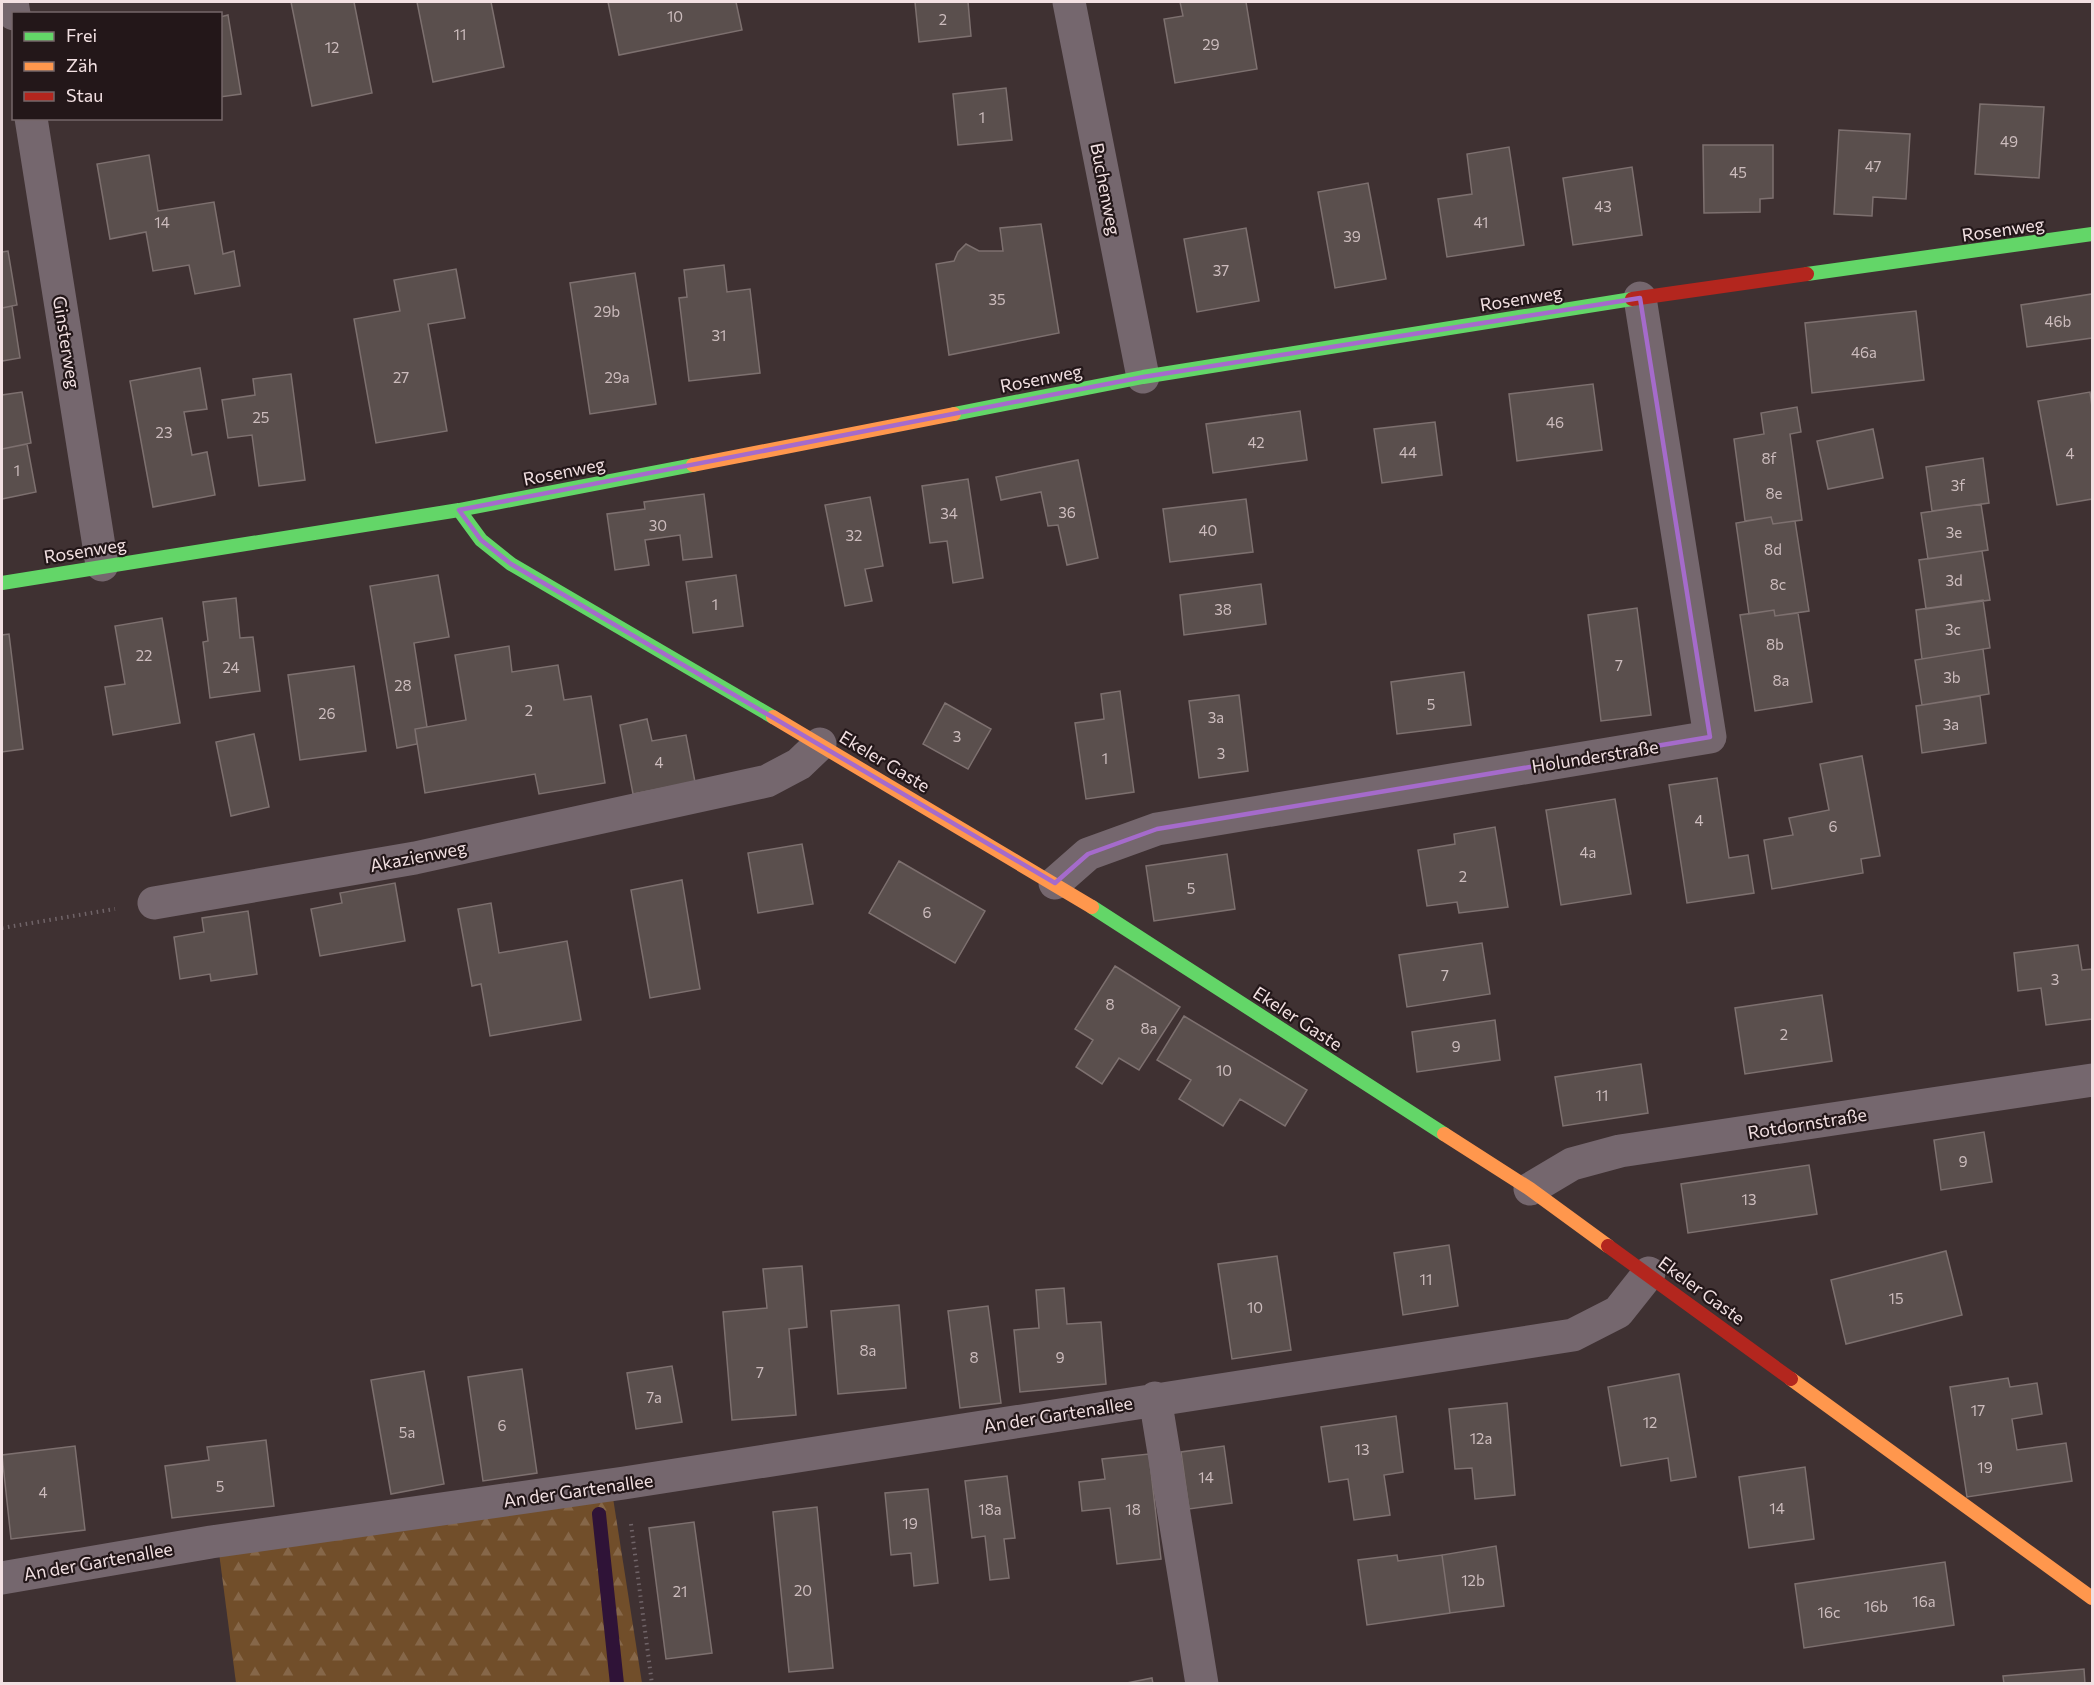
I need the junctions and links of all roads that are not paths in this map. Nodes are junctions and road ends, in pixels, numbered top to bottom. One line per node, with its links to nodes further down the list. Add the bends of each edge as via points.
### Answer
1 (1069, 2): 5 (street, Buchenweg)
2 (31, 120): 7 (street, Ginsterweg)
3 (2092, 234): 4 (street, Rosenweg)
4 (1640, 298): 5 (street, Rosenweg); 10 (street, Holunderstraße, via 1710,737 1157,828 1088,854)
5 (1143, 377): 6 (street, Rosenweg)
6 (459, 510): 7 (street, Rosenweg); 9 (street, Ekeler Gaste, via 481,540 511,564)
7 (102, 565): 8 (street, Rosenweg)
8 (2, 583)
9 (820, 744): 10 (street, Ekeler Gaste); 11 (street, Akazienweg, via 799,764 767,782 415,858)
10 (1055, 883): 13 (street, Ekeler Gaste)
11 (154, 903)
12 (2092, 1080): 13 (street, Rotdornstraße, via 1620,1151 1572,1164)
13 (1530, 1189): 14 (street, Ekeler Gaste)
14 (1649, 1274): 15 (street, An der Gartenallee, via 1618,1312 1573,1335); 17 (street, Ekeler Gaste)
15 (1155, 1398): 16 (street, An der Gartenallee, via 624,1483 211,1542); 18 (street, An der Gartenallee)
16 (2, 1578)
17 (2092, 1598)
18 (1202, 1683)

